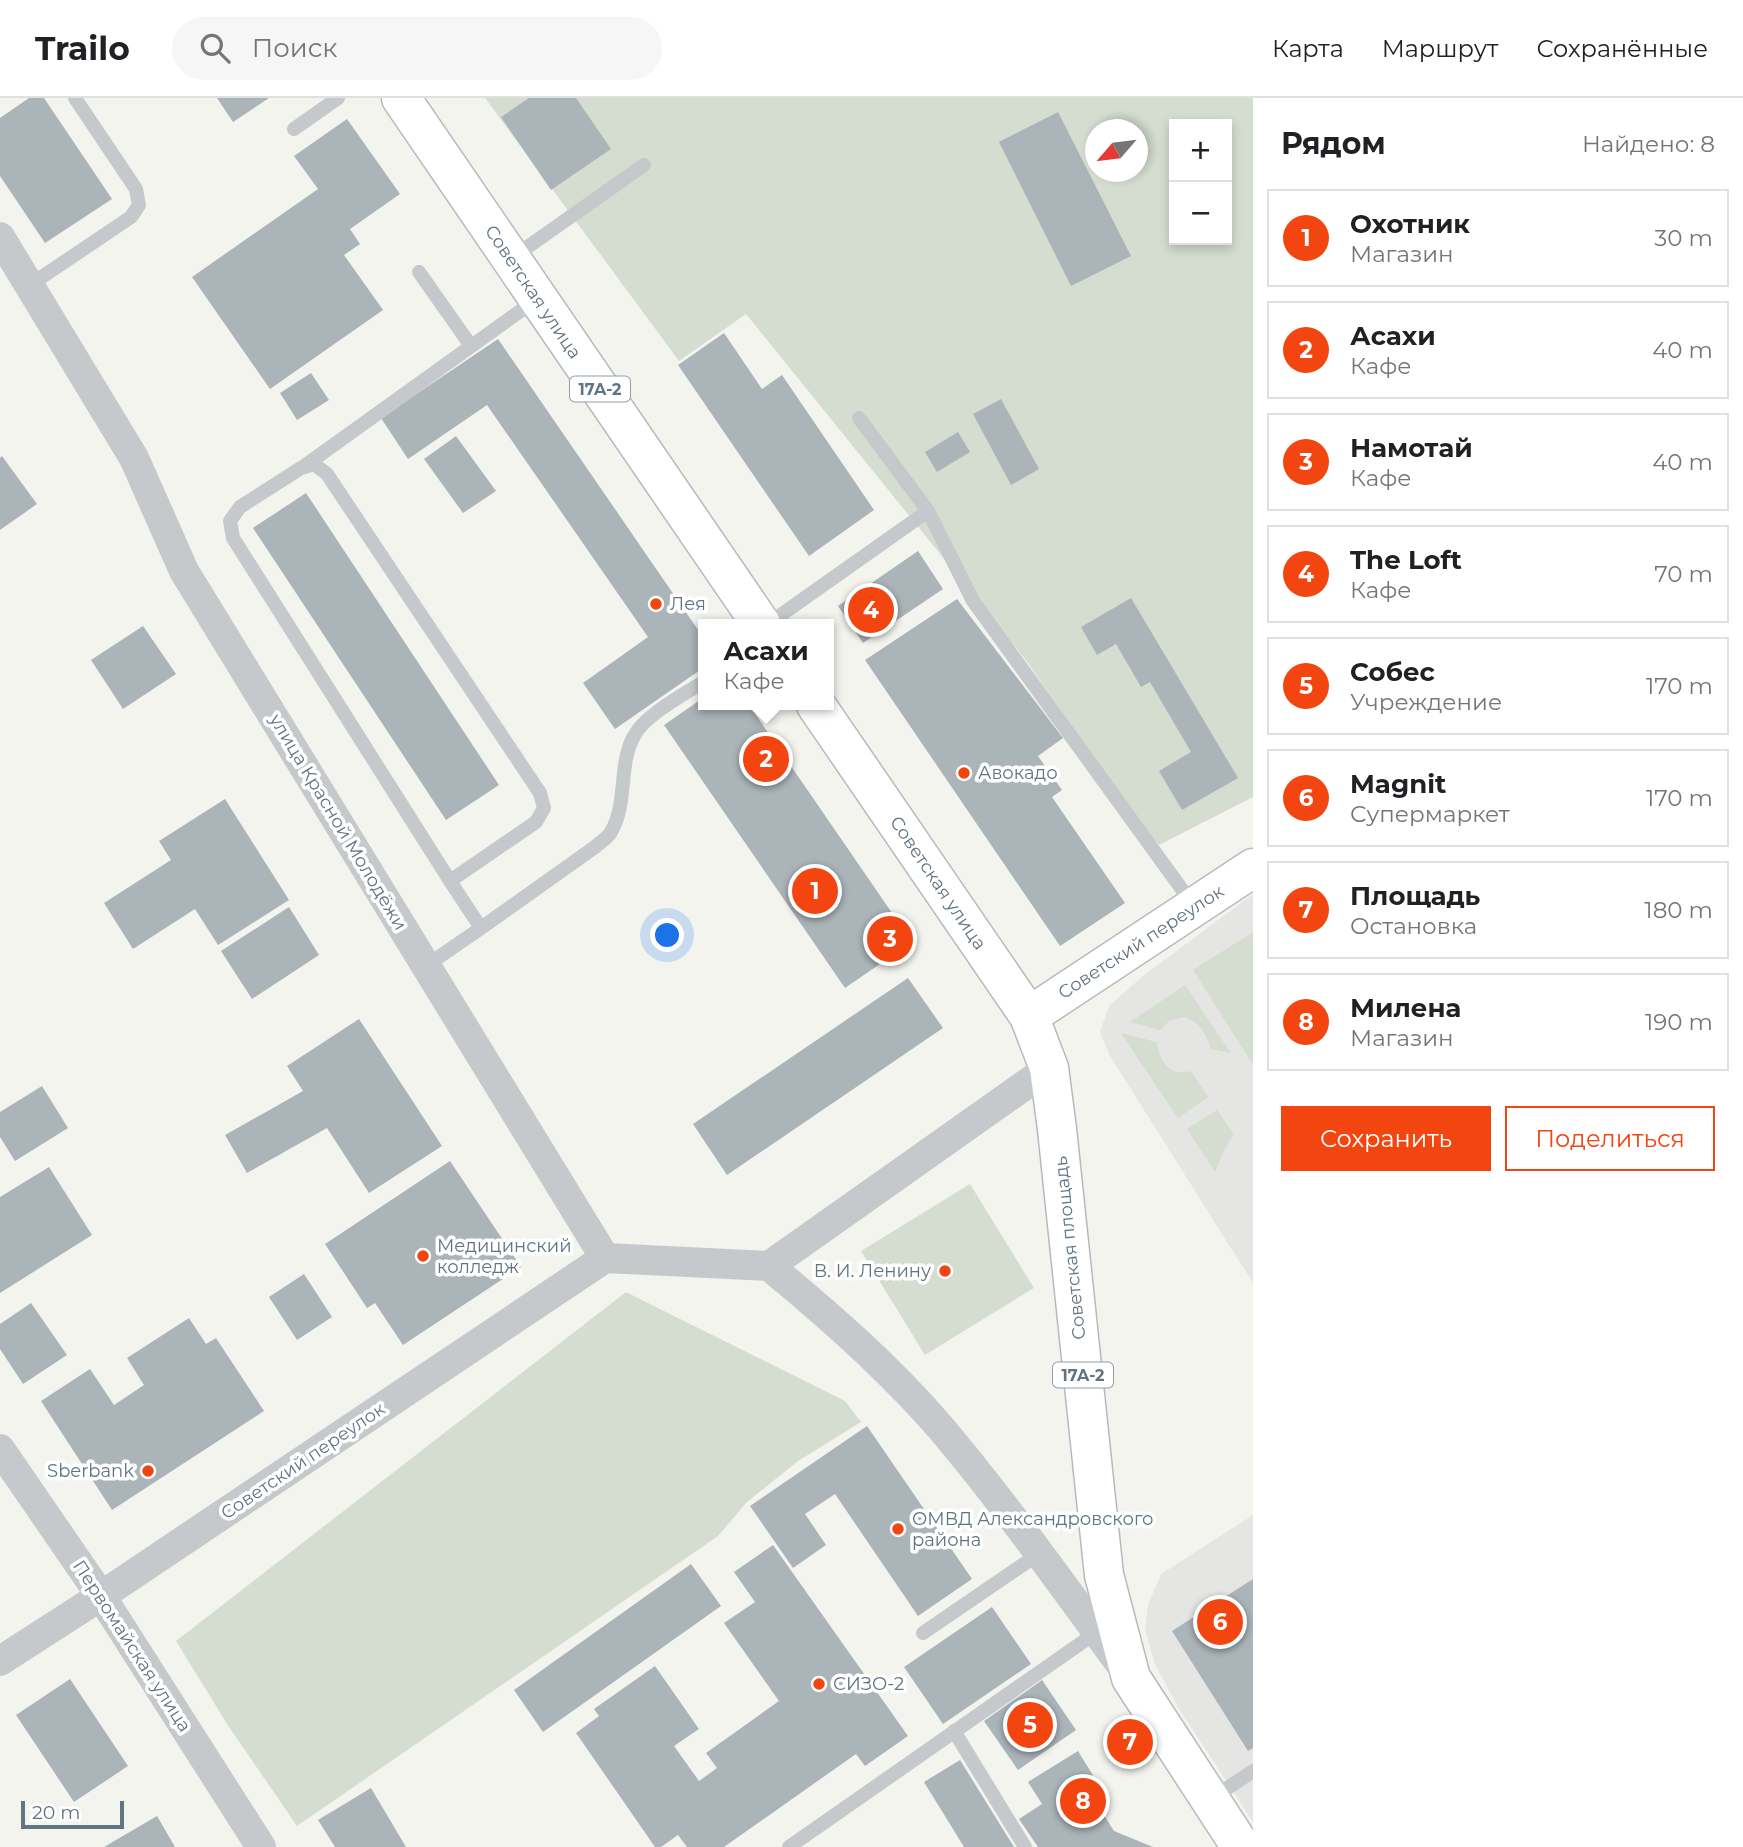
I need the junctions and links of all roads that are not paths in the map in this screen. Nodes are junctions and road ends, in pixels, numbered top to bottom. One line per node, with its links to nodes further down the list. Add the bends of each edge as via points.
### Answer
1 (75, 98): 9 (lane, via 136,190 139,205 131,217)
2 (338, 98): 4 (lane)
3 (401, 98): 7 (main road, Советская улица / 17А-2)
4 (294, 129)
5 (644, 165): 7 (lane)
6 (0, 237): 9 (street, улица Красной Молодёжи)
7 (511, 259): 10 (main road, Советская улица / 17А-2)
8 (419, 272): 11 (lane)
9 (30, 285): 23 (street, улица Красной Молодёжи, via 134,458 184,571)
10 (538, 299): 11 (lane); 15 (main road, Советская улица / 17А-2)
11 (471, 346): 13 (lane)
12 (859, 418): 14 (lane)
13 (302, 468): 20 (lane, via 240,507 230,521 233,538); 20 (lane, via 314,464 327,474 540,793 544,808 536,822)
14 (928, 511): 16 (lane); 21 (lane, via 973,601)
15 (758, 619)
16 (775, 619)
17 (698, 685): 22 (lane, via 634,734 611,833)
18 (819, 710): 24 (main road, Советская улица / 17А-2)
19 (1253, 868): 21 (main road, Советский переулок)
20 (450, 881): 22 (lane)
21 (1194, 907): 24 (main road, Советский переулок)
22 (481, 928): 23 (lane)
23 (426, 966): 26 (street, улица Красной Молодёжи)
24 (1029, 1016): 25 (main road, Советская улица / 17А-2)
25 (1049, 1068): 27 (street); 34 (main road, Советская площадь / 17А-2, via 1104,1575)
26 (605, 1258): 27 (street); 30 (street, Советский переулок)
27 (769, 1266): 29 (street, via 835,1320 939,1426)
28 (0, 1448): 30 (street, Первомайская улица)
29 (1040, 1553): 31 (street); 32 (lane)
30 (102, 1596): 33 (street, Советский переулок); 38 (street, Первомайская улица)
31 (1097, 1632): 34 (street); 35 (lane)
32 (923, 1633)
33 (0, 1661)
34 (1131, 1678): 37 (main road, 17А-2)
35 (954, 1731): 39 (lane); 40 (lane)
36 (1253, 1771): 37 (lane)
37 (1210, 1800): 41 (main road, 17А-2)
38 (261, 1847)
39 (789, 1847)
40 (1025, 1847)
41 (1241, 1847)

